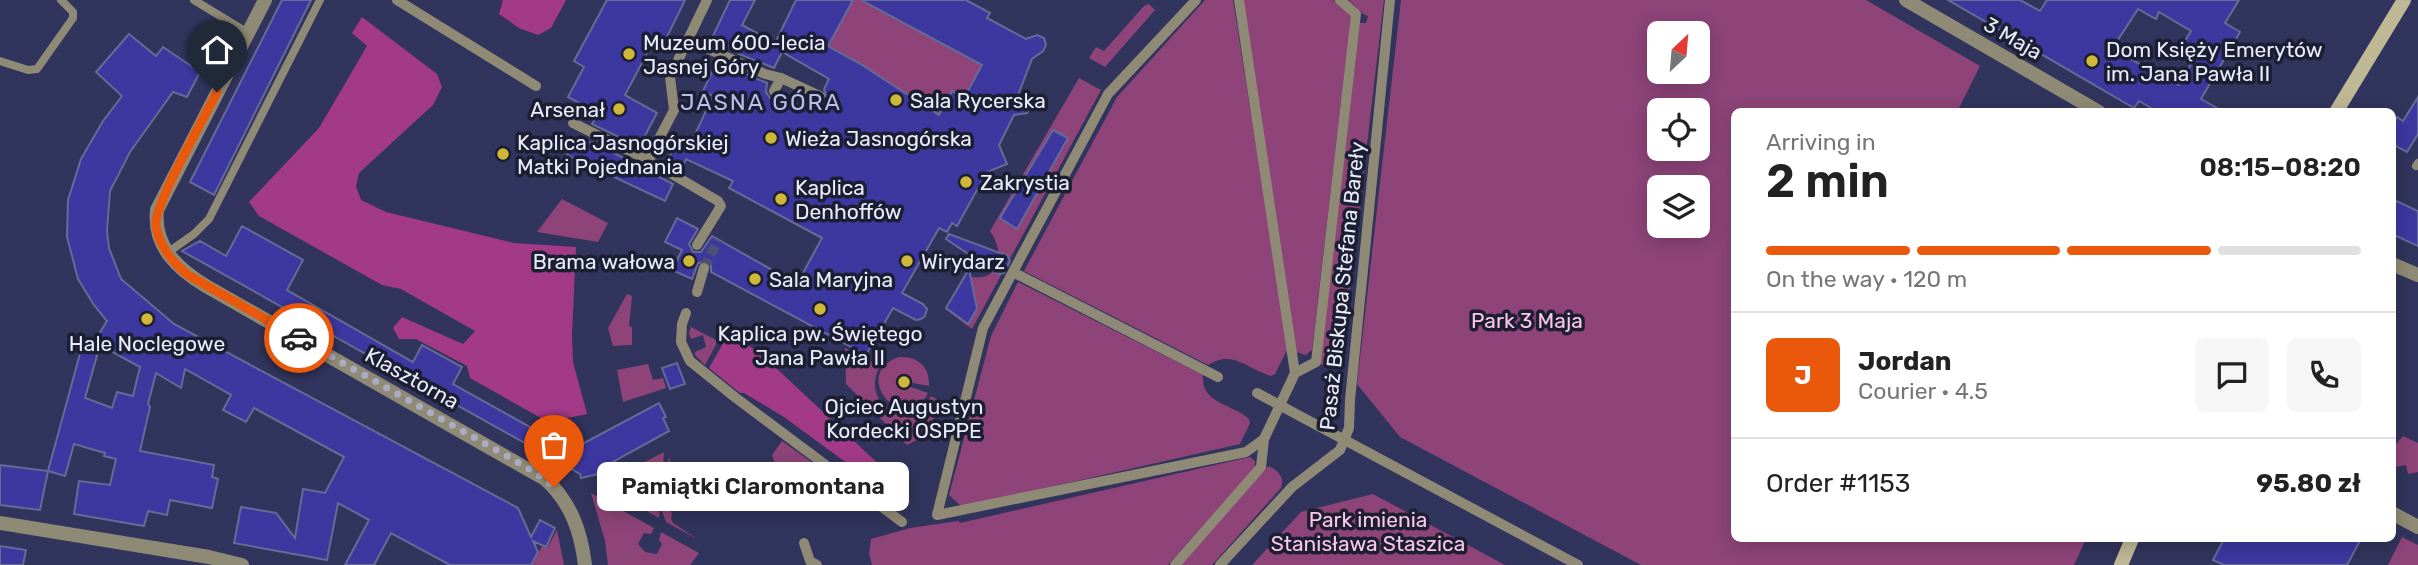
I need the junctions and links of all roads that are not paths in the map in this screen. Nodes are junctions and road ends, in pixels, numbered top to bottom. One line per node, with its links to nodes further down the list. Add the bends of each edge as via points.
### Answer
1 (61, 0): 15 (lane, via 73,18 37,69)
2 (194, 0): 13 (lane)
3 (265, 0): 13 (street, Klasztorna)
4 (320, 0): 25 (lane, via 209,219)
5 (397, 0): 17 (street)
6 (707, 0): 14 (street)
7 (1196, 0): 28 (street, via 1108,94)
8 (1239, 0): 32 (street)
9 (1340, 0): 32 (street, via 1356,14 1316,362)
10 (1390, 0): 37 (street, Pasaż Biskupa Stefana Bareły)
11 (1906, 0): 20 (street, 3 Maja)
12 (2404, 0): 21 (main road)
13 (248, 33): 25 (street, Klasztorna, via 157,211 158,234)
14 (688, 40): 16 (street); 23 (street, via 670,77 674,110)
15 (0, 61)
16 (781, 78): 18 (street); 19 (street)
17 (536, 86)
18 (774, 91)
19 (820, 96)
20 (2092, 108)
21 (2338, 108)
22 (573, 123): 23 (street)
23 (648, 160): 24 (street, via 719,201 721,206)
24 (697, 245)
25 (167, 253): 45 (street, Klasztorna, via 188,275 545,479 570,511)
26 (2396, 266): 29 (street)
27 (704, 268): 30 (street)
28 (1013, 272): 33 (street); 36 (street, via 983,328 937,515 1245,452)
29 (2418, 275)
30 (698, 292)
31 (687, 313): 39 (street, via 681,341 690,361)
32 (1295, 373): 35 (street)
33 (1218, 377)
34 (1257, 393): 35 (street)
35 (1280, 405): 36 (street); 37 (street)
36 (1264, 439): 47 (street, via 1261,467)
37 (1346, 440): 48 (street, Pasaż Biskupa Stefana Bareły, via 1333,457 1292,487); 49 (street)
38 (2396, 515): 41 (street)
39 (902, 522)
40 (0, 523): 44 (street)
41 (2418, 527)
42 (2131, 542): 50 (main road)
43 (804, 543): 46 (street, via 810,561)
44 (242, 565)
45 (585, 565)
46 (817, 565)
47 (1175, 565)
48 (1220, 565)
49 (1578, 565)
50 (2121, 565)

